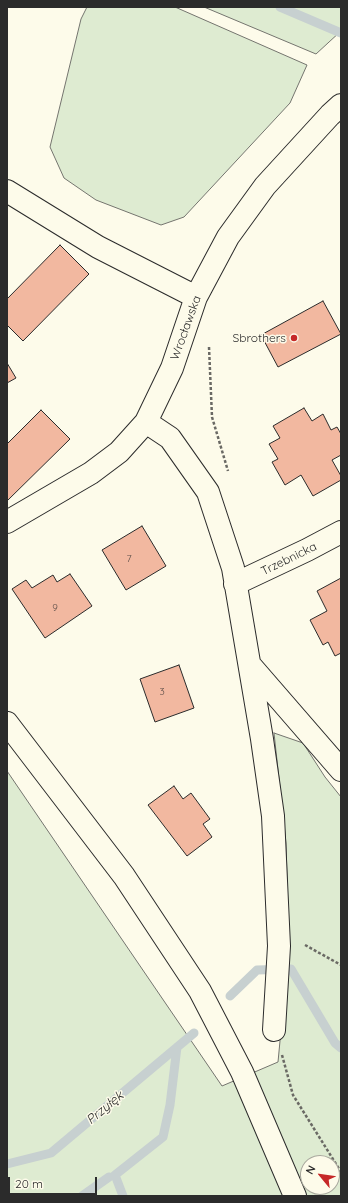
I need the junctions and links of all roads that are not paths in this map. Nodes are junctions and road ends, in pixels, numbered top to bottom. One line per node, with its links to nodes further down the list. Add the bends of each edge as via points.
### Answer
1 (341, 105): 3 (street, Wrocławska, via 265,186 228,237)
2 (7, 191): 3 (street, via 98,247)
3 (196, 297): 4 (street, Wrocławska, via 172,368)
4 (146, 422): 5 (street, Wrocławska, via 119,452 91,473); 7 (street, via 170,438 208,492)
5 (7, 522)
6 (341, 532): 7 (street, Trzebnicka)
7 (235, 584): 8 (street)
8 (249, 664): 10 (street); 11 (street, via 273,816 278,939)
9 (7, 723): 12 (street, via 124,876 200,991 242,1072)
10 (341, 770)
11 (274, 1030)
12 (294, 1196)

